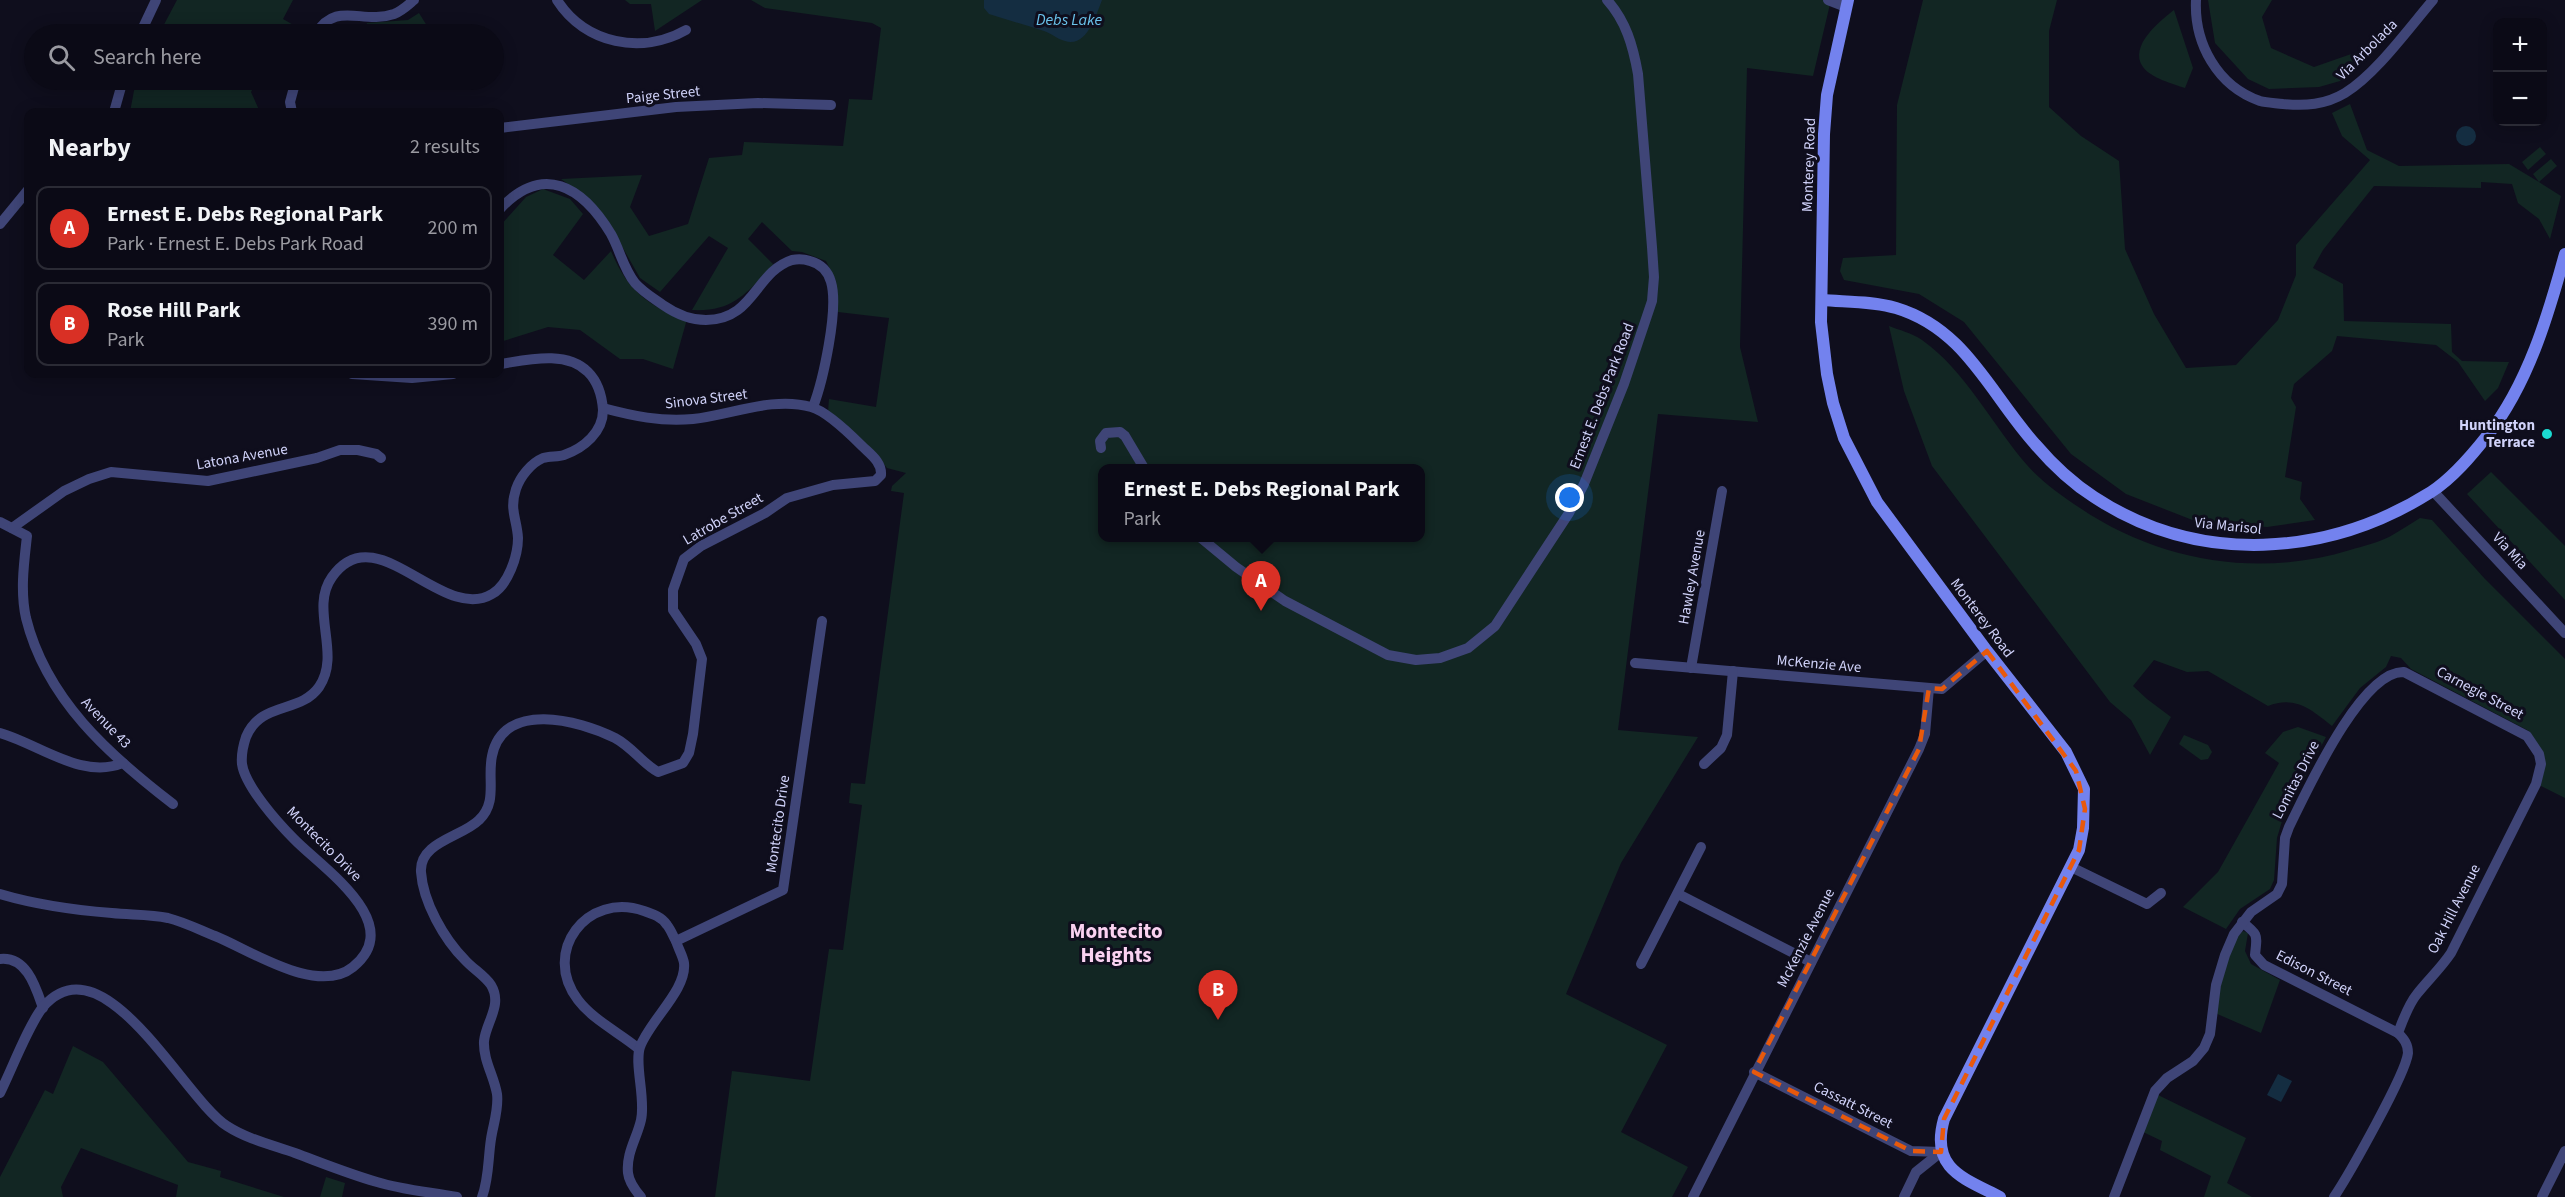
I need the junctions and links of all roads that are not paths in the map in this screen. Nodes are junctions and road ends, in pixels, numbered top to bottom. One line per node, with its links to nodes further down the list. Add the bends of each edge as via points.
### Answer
1 (156, 0): 9 (street)
2 (414, 0): 10 (street, via 394,14 335,13)
3 (557, 0): 11 (street, via 585,28 615,41 658,42)
4 (1607, 0): 33 (street, Ernest E. Debs Park Road, via 1625,26 1638,74 1654,277 1652,301 1584,484 1495,626 1468,648 1440,658 1416,660 1388,655 1285,601)
5 (1828, 0): 8 (street)
6 (2196, 0): 7 (street, Via Arbolada, via 2202,46 2218,73 2261,101 2318,105 2345,93 2365,76)
7 (2433, 0)
8 (1847, 4): 22 (street, Monterey Road, via 1825,114)
9 (145, 24)
10 (323, 24)
11 (686, 30)
12 (120, 90): 15 (street)
13 (293, 90): 16 (street)
14 (831, 105): 17 (street, Paige Street, via 676,107)
15 (115, 108)
16 (291, 108)
17 (504, 128)
18 (24, 195): 20 (street)
19 (504, 205): 24 (street, via 534,184 564,186 585,202 610,233 628,272 643,291 688,318 718,320 730,316 748,303 772,274 793,260 819,264 832,284 830,333)
20 (0, 225)
21 (2565, 254): 30 (street, Via Marisol, via 2542,330 2520,381 2489,433)
22 (1822, 300): 30 (street, Via Marisol, via 1896,308 1937,328 1967,354 2034,444 2057,468 2094,497 2165,531 2248,546 2296,543 2355,530); 36 (street, Monterey Road, via 1827,374 1844,438 1877,502)
23 (504, 364): 25 (street, via 569,360 591,375 602,396)
24 (813, 407): 25 (street, Sinova Street, via 777,404 667,421); 65 (street, Latrobe Street, via 864,448 882,468 881,475 875,481 833,485 787,498 684,559 673,590 674,610 702,659 693,734 683,763 658,772 615,738 592,730 532,718 514,724 496,744 492,792 485,813 424,858 422,880 445,935 465,961 484,976 496,1002 484,1041 497,1096)
25 (603, 408): 50 (street, Montecito Drive, via 602,423 595,435 573,451 544,458 522,476 513,502 518,539 500,588 483,598 471,599 439,590 381,559 345,564 335,572 324,592 327,659 323,681 308,698 266,713 248,731 242,748 242,768 250,784 294,839 356,897 367,916 367,949 351,969 327,977 312,976 291,971 168,918 79,910)
26 (1101, 448): 28 (street, via 1100,441 1106,433 1120,432)
27 (381, 458): 32 (street, Latona Avenue, via 358,450 340,450 208,481 111,472 64,491)
28 (1142, 464)
29 (1722, 491): 38 (street, Hawley Avenue)
30 (2433, 491): 35 (street, Via Mia)
31 (0, 522): 32 (street, Avenue 43)
32 (12, 528): 44 (street, Avenue 43, via 27,536 23,584 26,617 39,657 72,712)
33 (1207, 542)
34 (822, 621): 53 (street, Montecito Drive, via 783,890)
35 (2565, 633)
36 (1987, 651): 41 (street, McKenzie Ave, via 1942,689); 48 (street, Monterey Road, via 2066,752 2080,780 2083,828)
37 (1635, 663): 38 (street, McKenzie Ave)
38 (1691, 668): 39 (street, McKenzie Ave)
39 (1733, 671): 41 (street, McKenzie Ave); 45 (street, via 1727,735 1722,748)
40 (2398, 672): 43 (street, Carnegie Street, via 2416,677 2518,730); 52 (street, Lomitas Drive, via 2373,689 2336,736 2289,827 2282,884 2277,894)
41 (1929, 688): 55 (street, McKenzie Avenue, via 1925,734 1919,749)
42 (0, 733): 44 (street, via 72,763 110,768)
43 (2539, 754): 58 (street, Oak Hill Avenue, via 2536,784 2451,953 2415,996)
44 (123, 763): 46 (street, Avenue 43)
45 (1704, 764)
46 (173, 804)
47 (1701, 847): 51 (street)
48 (2071, 867): 49 (street, via 2147,904); 63 (street, Monterey Road, via 1944,1119 1939,1135)
49 (2161, 893)
50 (0, 894)
51 (1678, 894): 55 (street); 56 (street)
52 (2242, 922): 58 (street, Edison Street, via 2255,931 2255,955 2264,965); 70 (street, Lomitas Drive, via 2225,955 2204,1048 2155,1091)
53 (676, 941): 59 (street, via 684,962 682,977 676,993 653,1020); 59 (street, via 667,924 656,915 612,906 575,927 565,953 566,973 578,1001)
54 (0, 959): 57 (street, via 23,967)
55 (1811, 962): 60 (street, McKenzie Avenue)
56 (1641, 964)
57 (43, 1008): 61 (street); 64 (street, via 73,991 99,994 125,1013 228,1127 377,1182)
58 (2398, 1033): 71 (street, via 2408,1050 2401,1075)
59 (639, 1049): 66 (street, via 642,1119 631,1145 628,1172)
60 (1754, 1072): 63 (street, Cassatt Street, via 1911,1151); 67 (street, McKenzie Avenue)
61 (0, 1093)
62 (2565, 1151): 72 (street)
63 (1941, 1152): 68 (street, via 1916,1172); 69 (street, via 1958,1176)
64 (457, 1197)
65 (482, 1197)
66 (641, 1197)
67 (1693, 1197)
68 (1904, 1197)
69 (2000, 1197)
70 (2114, 1197)
71 (2334, 1197)
72 (2542, 1197)

